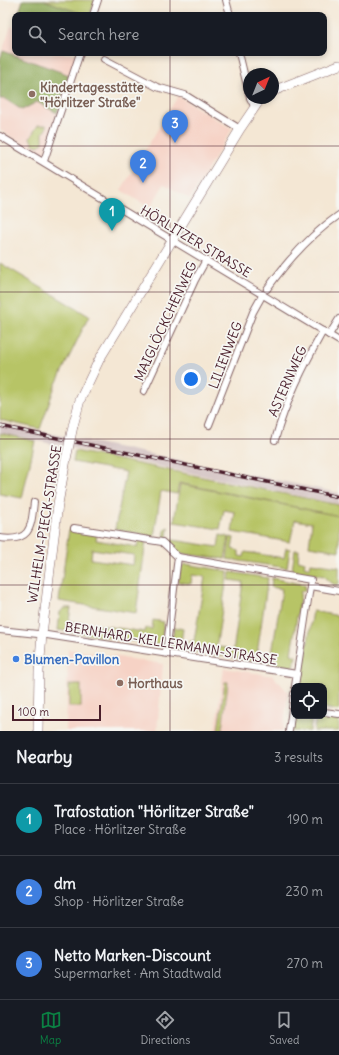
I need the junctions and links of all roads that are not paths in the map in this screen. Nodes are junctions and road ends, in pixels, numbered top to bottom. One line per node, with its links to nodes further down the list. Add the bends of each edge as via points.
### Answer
1 (98, 0): 3 (street)
2 (226, 0): 4 (street)
3 (94, 12)
4 (229, 12)
5 (79, 56): 14 (street)
6 (240, 56): 9 (street)
7 (104, 58): 12 (street, via 157,87 185,95)
8 (339, 65): 10 (main road)
9 (243, 69)
10 (279, 90)
11 (251, 104): 12 (main road, WILHELM-PIECK-STRASSE)
12 (240, 129): 16 (main road, WILHELM-PIECK-STRASSE)
13 (0, 136): 14 (street, HÖRLITZER STRASSE)
14 (44, 161): 16 (street, HÖRLITZER STRASSE)
15 (339, 214): 18 (street, LILIENWEG, via 308,240)
16 (172, 239): 17 (street, HÖRLITZER STRASSE); 33 (main road, WILHELM-PIECK-STRASSE, bridge, via 96,366 80,400 58,504)
17 (206, 260): 18 (street, HÖRLITZER STRASSE); 23 (street, MAIGLÖCKCHENWEG)
18 (265, 291): 20 (street, HÖRLITZER STRASSE); 24 (street, LILIENWEG, via 253,312)
19 (339, 318): 21 (street)
20 (323, 331): 21 (street, HÖRLITZER STRASSE); 25 (street, ASTERNWEG, via 302,368)
21 (329, 335): 22 (street, HÖRLITZER STRASSE)
22 (339, 341)
23 (144, 391)
24 (209, 425)
25 (275, 440)
26 (34, 502): 28 (street, via 31,526 27,534 20,538)
27 (74, 528): 29 (street, via 162,542)
28 (0, 538)
29 (178, 557): 30 (street); 34 (street)
30 (311, 583): 31 (street); 36 (street)
31 (339, 591)
32 (0, 630): 33 (street, BERNHARD-KELLERMANN-STRASSE)
33 (42, 634): 34 (street, BERNHARD-KELLERMANN-STRASSE); 35 (main road, WILHELM-PIECK-STRASSE)
34 (166, 653): 36 (street, BERNHARD-KELLERMANN-STRASSE)
35 (39, 671): 41 (main road, WILHELM-PIECK-STRASSE, via 35,679); 42 (main road, WILHELM-PIECK-STRASSE)
36 (297, 674): 37 (street)
37 (296, 683)
38 (327, 712): 39 (street)
39 (339, 714)
40 (291, 718): 43 (street)
41 (32, 731)
42 (38, 731)
43 (289, 731)

